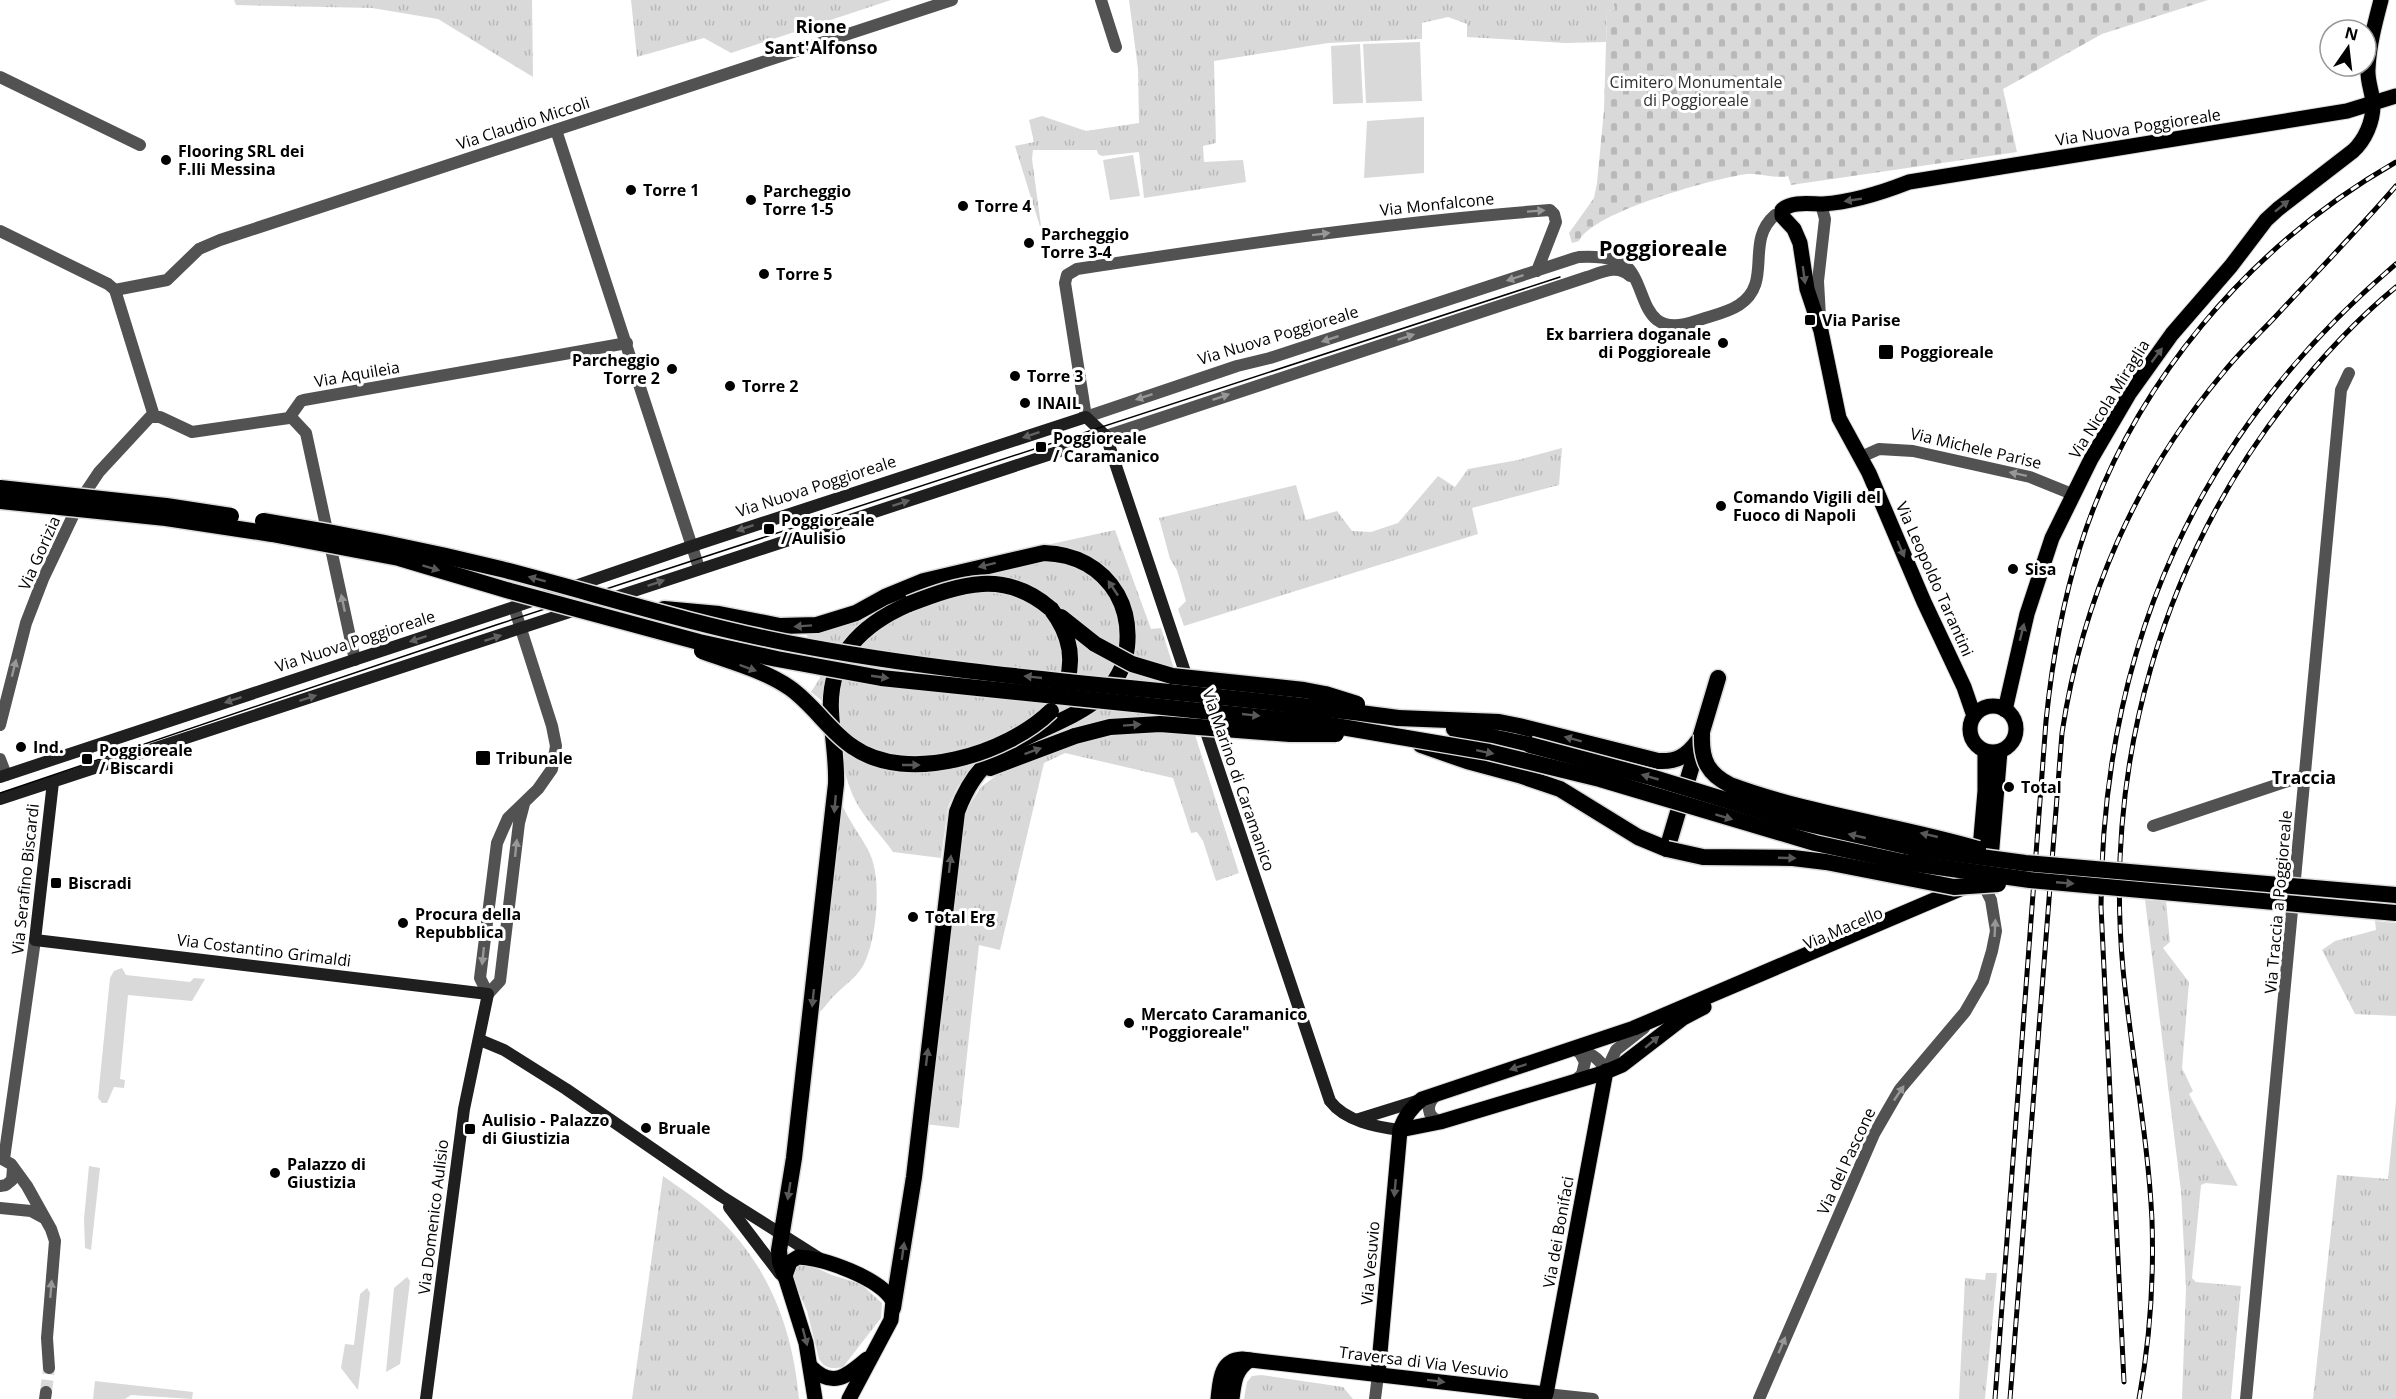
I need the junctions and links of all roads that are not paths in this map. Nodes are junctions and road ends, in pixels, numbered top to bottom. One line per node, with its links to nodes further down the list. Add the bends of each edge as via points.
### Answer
1 (952, 0): 8 (street, Via Claudio Miccoli)
2 (1101, 0): 4 (street)
3 (2381, 0): 7 (main road, via 2367,76)
4 (1116, 47)
5 (0, 76): 9 (street)
6 (2396, 96): 7 (main road, Via Nuova Poggioreale)
7 (2373, 105): 11 (main road, Via Nuova Poggioreale, one-way to 11, via 1909,182 1868,198 1790,205 1784,208 1784,219); 27 (main road, Via Nicola Miraglia, one-way to 7, via 2129,394 2162,347 2266,220 2359,145 2369,126)
8 (556, 130): 17 (street, Via Claudio Miccoli, via 220,240 199,249 164,282); 19 (street)
9 (140, 145)
10 (1822, 208): 18 (street, via 1818,281)
11 (1781, 218): 16 (street, Via Nuova Poggioreale, via 1761,231 1755,286 1738,306 1691,323 1666,323 1649,311); 18 (main road, one-way to 18, via 1800,243 1806,289)
12 (0, 231): 17 (street)
13 (1571, 259): 14 (street, Via Nuova Poggioreale); 15 (street, via 1585,268); 16 (street, Via Nuova Poggioreale, via 1583,256 1618,261)
14 (1537, 271): 23 (street, Via Nuova Poggioreale, one-way to 23); 23 (street, Via Monfalcone, one-way to 14, via 1065,283 1071,272 1263,241 1550,210 1556,222)
15 (1578, 280): 16 (street, via 1616,269 1626,272); 24 (street, one-way to 15)
16 (1636, 284)
17 (115, 290): 21 (street)
18 (1821, 331): 25 (main road, via 1839,418)
19 (627, 343): 22 (street, Via Aquileia, via 304,400); 30 (street)
20 (2349, 374): 49 (street, Via Traccia a Poggioreale, via 2341,390)
21 (154, 416): 22 (street, via 192,432); 28 (street, via 99,472)
22 (291, 417): 37 (street, one-way to 22, via 306,433)
23 (1086, 417): 24 (main road); 30 (main road, Via Nuova Poggioreale, one-way to 30)
24 (1106, 436): 31 (main road, one-way to 24); 75 (main road, Via Marino di Caramanico, via 1330,1101 1336,1110)
25 (1861, 457): 27 (street, Via Michele Parise, one-way to 25, via 2030,477 1913,451 1879,449); 39 (main road, Via Leopoldo Tarantini, one-way to 39)
26 (0, 488): 32 (highway, one-way to 26, bridge, via 500,569 285,525 166,506)
27 (2072, 495): 40 (main road, Via Nicola Miraglia, one-way to 27, via 2040,569)
28 (81, 499): 29 (street, via 24,496); 43 (street, Via Gorizia, one-way to 28, via 26,623)
29 (0, 501): 35 (highway, one-way to 35, bridge, via 166,518 399,558)
30 (692, 546): 31 (street); 33 (main road, Via Nuova Poggioreale)
31 (699, 568): 36 (main road, one-way to 31)
32 (640, 606): 44 (highway, one-way to 32, bridge, via 1311,706 878,659 746,634); 52 (highway, one-way to 32, bridge, via 985,765 1000,752 1085,708 1117,678 1128,643 1127,621 1119,597 1106,578 1082,561 1044,553 924,581 856,613 817,625 780,626 719,614)
33 (514, 607): 36 (street); 37 (main road, Via Nuova Poggioreale, one-way to 37)
34 (1051, 609): 35 (highway, one-way to 34, bridge, via 762,673 807,701 854,748 882,761 913,766 984,750 1022,732 1051,711 1063,693 1071,666 1065,631); 44 (highway, bridge, via 1095,644 1143,668 1172,676 1325,694); 86 (highway, one-way to 86, bridge, via 1022,589 993,584 945,591 873,623 859,635 839,664 832,686 831,712 836,769 834,809)
35 (634, 625): 44 (highway, one-way to 44, bridge, via 777,659 881,678)
36 (521, 628): 51 (main road, one-way to 36); 54 (street, via 556,746 548,775)
37 (355, 660): 48 (main road, Via Nuova Poggioreale, one-way to 48)
38 (1718, 678): 45 (highway)
39 (1964, 687): 40 (main road, via 1979,697 1997,697); 42 (main road, Via Leopoldo Tarantini)
40 (2009, 689): 41 (main road, Via Nicola Miraglia)
41 (2005, 710): 42 (main road, via 1990,706); 46 (main road, via 2014,721 2015,736 2012,742)
42 (1974, 716): 46 (main road, Via Leopoldo Tarantini, via 1970,735 1978,748)
43 (0, 725)
44 (1395, 726): 45 (highway, one-way to 44, via 1683,757 1669,762 1500,722); 52 (highway, one-way to 44, bridge, via 979,776 997,765 1110,727 1160,724 1290,734); 56 (highway, one-way to 56, bridge, via 1467,762 1560,789 1638,837); 58 (highway, bridge, via 1488,735 1603,764 1791,820)
45 (1702, 735): 56 (highway, bridge); 58 (highway, one-way to 45, bridge, via 1941,838 1810,809 1730,785 1707,768)
46 (1992, 751): 57 (main road)
47 (0, 759): 50 (street)
48 (44, 762): 50 (main road, Via Nuova Poggioreale); 51 (main road)
49 (2306, 775): 55 (street); 61 (street, Via Traccia a Poggioreale)
50 (3, 776)
51 (53, 782): 53 (main road); 65 (main road, Via Serafino Biscardi)
52 (966, 792): 89 (highway, one-way to 52, via 914,1178 954,825)
53 (0, 799)
54 (524, 804): 66 (street, one-way to 54, via 500,981); 66 (street, one-way to 66, via 505,823 495,853 480,978)
55 (2153, 826)
56 (1667, 849): 58 (highway, one-way to 58, bridge, via 1702,857 1817,861 1954,887)
57 (1984, 866): 58 (street); 60 (main road); 67 (main road, Via Macello, via 1970,885 1961,890)
58 (2025, 871): 62 (highway, bridge); 64 (highway, one-way to 64, bridge)
59 (2145, 881): 61 (street)
60 (1984, 885): 67 (main road, Via Macello); 103 (street, Via del Pascone, one-way to 60, via 1874,1134 1900,1089 1965,1012 1983,981 1996,931)
61 (2295, 895): 63 (street); 104 (street, Via Traccia a Poggioreale)
62 (2396, 895)
63 (2396, 904)
64 (2396, 913)
65 (35, 939): 66 (main road, Via Costantino Grimaldi); 74 (street, Via Serafino Biscardi)
66 (488, 994): 69 (main road, Via Domenico Aulisio)
67 (1694, 1006): 68 (main road); 71 (main road, one-way to 67, via 1622,1065)
68 (1654, 1020): 70 (main road); 71 (street, via 1616,1050)
69 (480, 1040): 83 (main road, via 504,1050 566,1089); 96 (main road, Via Domenico Aulisio, via 464,1109)
70 (1574, 1049): 71 (street, via 1595,1056); 72 (street, via 1585,1062); 73 (main road, one-way to 73)
71 (1606, 1071): 72 (main road); 95 (main road, Via dei Bonifaci)
72 (1575, 1081): 76 (main road)
73 (1429, 1097): 75 (main road); 76 (street, via 1430,1116); 77 (main road, via 1407,1113)
74 (11, 1119): 78 (street); 79 (street, Via Serafino Biscardi)
75 (1358, 1120): 77 (main road, Via Marino di Caramanico)
76 (1440, 1122): 77 (main road)
77 (1400, 1130): 94 (main road, Via Vesuvio, one-way to 94)
78 (0, 1136)
79 (2, 1159): 80 (street)
80 (13, 1168): 81 (street, via 12,1180); 82 (street)
81 (1, 1186): 82 (street)
82 (27, 1186): 85 (street)
83 (721, 1196): 86 (main road); 88 (main road)
84 (0, 1208): 85 (street, via 36,1212)
85 (47, 1221): 93 (street, one-way to 85, via 47,1338 55,1240)
86 (782, 1235): 87 (main road); 88 (highway, via 780,1262)
87 (836, 1266): 88 (main road, via 798,1257 790,1262); 89 (main road, via 882,1287 893,1301)
88 (785, 1279): 92 (main road, one-way to 92)
89 (893, 1308): 90 (main road, via 891,1320)
90 (872, 1354): 92 (main road, via 839,1378 825,1377); 98 (main road)
91 (1250, 1360): 94 (main road, Traversa di Via Vesuvio); 99 (main road, via 1234,1359 1225,1367); 100 (main road, via 1237,1373)
92 (811, 1367): 97 (main road)
93 (49, 1368)
94 (1378, 1375): 95 (main road, Traversa di Via Vesuvio, one-way to 95); 101 (street, Via Vesuvio)
95 (1546, 1396): 102 (street, Traversa di Via Vesuvio)
96 (426, 1399)
97 (815, 1399)
98 (849, 1399)
99 (1218, 1399)
100 (1232, 1399)
101 (1376, 1399)
102 (1593, 1399)
103 (1758, 1399)
104 (2246, 1399)

